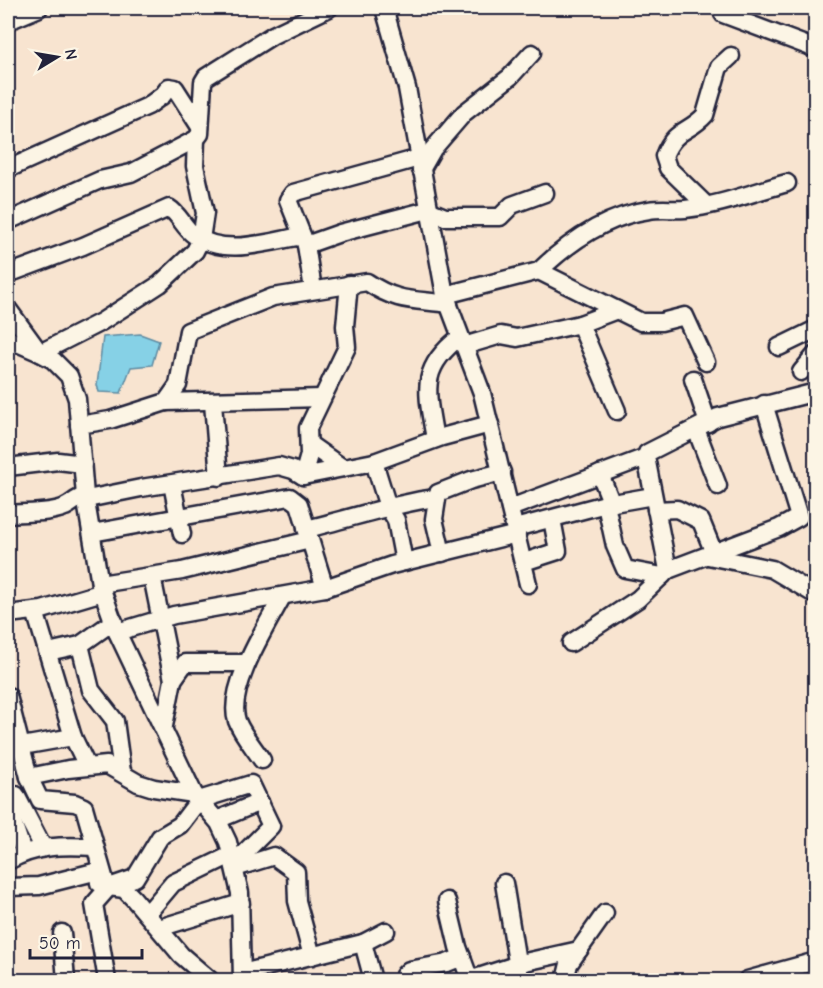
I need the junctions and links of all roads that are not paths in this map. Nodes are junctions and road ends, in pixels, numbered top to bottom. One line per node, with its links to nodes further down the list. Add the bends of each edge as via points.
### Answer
1 (39, 8): 5 (street)
2 (329, 8): 9 (street, via 273,34 206,77)
3 (384, 8): 10 (street, via 406,88)
4 (723, 14): 6 (street)
5 (8, 21)
6 (816, 49)
7 (532, 53): 10 (street, via 510,77 464,112)
8 (731, 56): 14 (street, via 719,67 705,115 680,131 664,156 668,168)
9 (198, 133): 11 (street, via 175,88 169,87 148,106); 16 (street, via 131,173 100,180); 17 (street, via 195,166 205,213)
10 (420, 164): 15 (street); 18 (street, via 293,193 288,200)
11 (8, 169)
12 (787, 183): 14 (street)
13 (545, 193): 15 (street, via 512,205 500,217 445,217)
14 (706, 205): 19 (street, via 646,210 599,226 569,242)
15 (428, 210): 18 (street); 23 (street)
16 (8, 221)
17 (201, 239): 18 (street, via 211,246 236,247); 20 (street, via 169,208); 31 (street, via 195,251 160,284 100,322)
18 (304, 240): 22 (street)
19 (538, 271): 23 (street); 25 (street)
20 (8, 274)
21 (349, 284): 22 (street); 23 (street, via 367,282 407,302); 37 (street, via 347,347)
22 (313, 289): 38 (street, via 273,297 188,331 178,385)
23 (447, 299): 29 (street)
24 (8, 309): 31 (street)
25 (617, 310): 26 (street); 33 (street, via 641,322 685,316)
26 (580, 324): 29 (street, via 517,338 501,335); 41 (street)
27 (816, 329): 30 (street)
28 (8, 339): 31 (street)
29 (462, 342): 42 (street); 45 (street, via 438,358 427,382)
30 (779, 346)
31 (40, 352): 43 (street, via 69,376 77,399)
32 (816, 354): 34 (street)
33 (706, 362)
34 (801, 372)
35 (693, 379): 44 (street)
36 (816, 392): 40 (street)
37 (322, 398): 39 (street); 46 (street, via 308,428)
38 (166, 402): 39 (street); 43 (street, via 110,420)
39 (213, 403): 55 (street)
40 (764, 404): 44 (street, via 718,417); 69 (street, via 799,513)
41 (617, 411)
42 (490, 424): 45 (street); 52 (street)
43 (79, 425): 49 (street)
44 (702, 426): 47 (street, via 647,453); 57 (street)
45 (435, 439): 48 (street)
46 (309, 444): 51 (street); 54 (street, via 308,464)
47 (646, 457): 53 (street); 61 (street)
48 (374, 462): 51 (street); 63 (street)
49 (83, 464): 50 (street, via 58,461); 58 (street)
50 (8, 467)
51 (343, 468): 54 (street)
52 (502, 472): 59 (street, via 442,490); 64 (street)
53 (600, 474): 62 (street); 64 (street)
54 (301, 475): 55 (street, via 279,466); 60 (street)
55 (219, 477): 56 (street)
56 (172, 484): 58 (street); 67 (street)
57 (718, 486)
58 (86, 498): 65 (street, via 75,498 56,509); 71 (street)
59 (435, 498): 63 (street); 74 (street, via 434,519)
60 (295, 500): 67 (street, via 290,497); 73 (street)
61 (655, 503): 62 (street); 75 (street, via 701,521); 78 (street)
62 (609, 505): 68 (street); 78 (street, via 615,546 625,569)
63 (388, 507): 73 (street); 76 (street, via 396,520)
64 (510, 508): 70 (street)
65 (8, 514)
66 (816, 516): 69 (street)
67 (179, 517): 71 (street); 72 (street)
68 (552, 519): 70 (street); 77 (street, via 558,551)
69 (797, 520): 75 (street)
70 (516, 531): 74 (street); 77 (street)
71 (92, 533): 81 (street)
72 (182, 534)
73 (308, 534): 79 (street); 82 (street)
74 (442, 553): 76 (street)
75 (710, 554): 78 (street); 83 (street, via 772,569)
76 (404, 562): 82 (street)
77 (524, 562): 80 (street)
78 (665, 573): 89 (street, via 638,599)
79 (153, 576): 81 (street); 87 (street)
80 (528, 584)
81 (101, 588): 85 (street); 88 (street)
82 (325, 588): 84 (street)
83 (816, 595)
84 (282, 597): 87 (street); 92 (street)
85 (35, 611): 86 (street); 91 (street)
86 (8, 614)
87 (161, 619): 88 (street); 93 (street)
88 (116, 626): 90 (street); 96 (street)
89 (571, 643)
90 (80, 645): 91 (street); 101 (street, via 91,690 115,721)
91 (48, 652): 97 (street)
92 (247, 663): 93 (street, via 184,663); 99 (street, via 240,682 237,721)
93 (173, 681): 96 (street)
94 (8, 696): 95 (street)
95 (11, 717): 98 (street)
96 (164, 726): 103 (street)
97 (73, 737): 98 (street); 100 (street)
98 (22, 746): 102 (street)
99 (262, 760)
100 (87, 766): 101 (street, via 107,765); 102 (street)
101 (122, 772): 103 (street, via 138,783)
102 (32, 782): 104 (street); 107 (street, via 43,802 67,801 84,807)
103 (197, 797): 105 (street, via 251,784); 106 (street); 114 (street, via 180,825 160,837 135,878)
104 (10, 801): 108 (street); 109 (street)
105 (260, 802): 106 (street); 111 (street, via 270,826)
106 (217, 820): 111 (street)
107 (95, 846): 108 (street); 114 (street)
108 (43, 847): 109 (street)
109 (23, 852): 110 (street)
110 (8, 861)
111 (233, 862): 116 (street); 118 (street, via 173,883); 124 (street, via 274,856 296,872 297,901)
112 (504, 883): 127 (street)
113 (8, 887): 114 (street, via 39,886 98,871)
114 (104, 892): 118 (street, via 124,889); 133 (street, via 94,904)
115 (447, 901): 125 (street)
116 (241, 903): 119 (street); 130 (street)
117 (605, 913): 123 (street)
118 (147, 914): 119 (street)
119 (159, 928): 134 (street)
120 (386, 931): 122 (street)
121 (62, 933): 132 (street)
122 (363, 943): 124 (street); 135 (street)
123 (579, 950): 127 (street); 136 (street, via 569,964)
124 (312, 956): 128 (street)
125 (462, 957): 129 (street, via 409,970); 131 (street)
126 (816, 961): 137 (street)
127 (519, 973): 131 (street)
128 (271, 974): 130 (street)
129 (405, 975)
130 (242, 977)
131 (469, 980)
132 (66, 981)
133 (107, 981)
134 (210, 981)
135 (373, 981)
136 (566, 981)
137 (747, 981)

